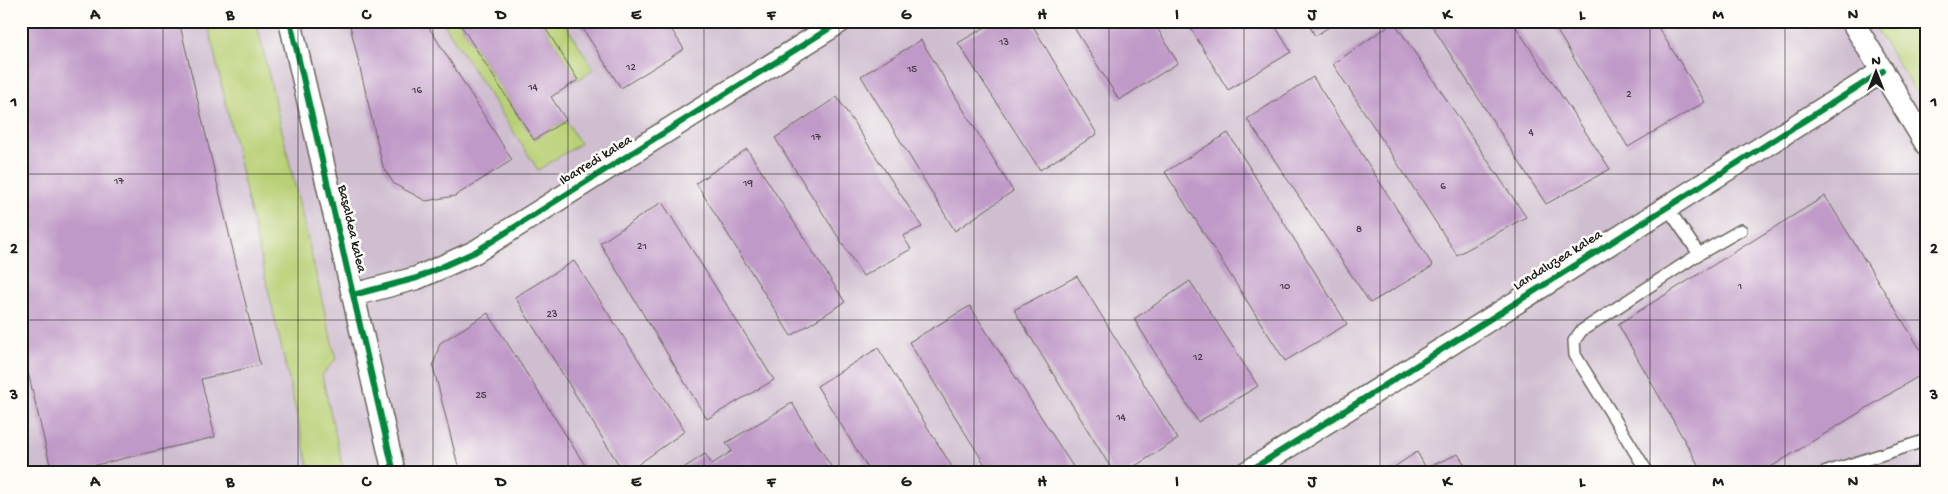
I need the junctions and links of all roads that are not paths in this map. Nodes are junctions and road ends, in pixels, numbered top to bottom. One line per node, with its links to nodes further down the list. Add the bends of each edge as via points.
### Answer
1 (290, 21): 9 (street, Basaldea kalea)
2 (841, 21): 9 (street, Ibarredi kalea, via 475,252 417,278)
3 (1852, 21): 4 (street)
4 (1883, 70): 5 (street); 6 (street, Landaluzea kalea)
5 (1927, 145)
6 (1667, 207): 8 (lane); 12 (street, Landaluzea kalea)
7 (1741, 230): 8 (lane)
8 (1700, 254): 13 (lane, via 1581,331 1574,341 1575,355)
9 (353, 295): 11 (street, Basaldea kalea)
10 (1927, 440): 14 (lane)
11 (394, 473)
12 (1246, 473)
13 (1648, 473)
14 (1824, 473)

